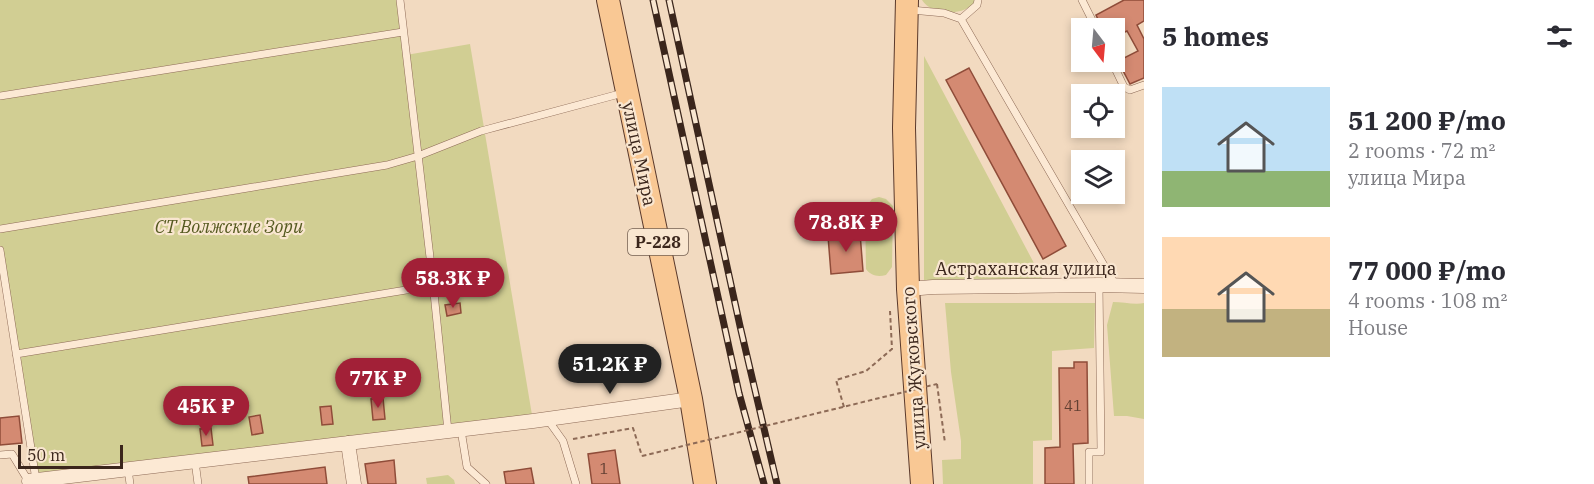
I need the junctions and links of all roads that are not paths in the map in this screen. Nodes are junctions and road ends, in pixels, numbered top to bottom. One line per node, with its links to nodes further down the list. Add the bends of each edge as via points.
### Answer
1 (400, 0): 8 (lane)
2 (608, 0): 11 (main road, улица Мира / Р-228)
3 (978, 0): 7 (lane)
4 (1082, 0): 6 (lane)
5 (907, 5): 7 (lane); 20 (main road, улица Жуковского, via 904,128)
6 (1091, 18)
7 (961, 19): 18 (lane)
8 (403, 32): 12 (lane); 13 (lane)
9 (1117, 72): 10 (lane, via 1124,87 1130,90)
10 (1144, 85)
11 (626, 92): 13 (lane, via 481,131); 22 (main road, улица Мира / Р-228)
12 (0, 96)
13 (418, 156): 14 (lane, via 387,165); 16 (lane)
14 (0, 228)
15 (0, 250): 21 (lane)
16 (433, 283): 21 (lane); 24 (lane)
17 (1099, 285): 18 (street, Астраханская улица); 20 (street, Астраханская улица); 37 (lane, via 1101,452 1089,453)
18 (1116, 286): 19 (street, Астраханская улица)
19 (1144, 286)
20 (908, 289): 36 (main road, улица Жуковского)
21 (16, 354): 29 (lane)
22 (691, 399): 23 (street); 35 (main road, улица Мира / Р-228)
23 (548, 420): 24 (street); 34 (lane, via 563,441)
24 (455, 431): 25 (street); 33 (lane, via 467,467)
25 (348, 443): 27 (street); 32 (street)
26 (0, 455): 29 (lane, via 12,454)
27 (195, 461): 28 (street); 31 (lane)
28 (128, 469): 29 (street); 30 (lane)
29 (31, 482)
30 (130, 484)
31 (198, 484)
32 (354, 484)
33 (486, 484)
34 (576, 484)
35 (705, 484)
36 (922, 484)
37 (1089, 484)

